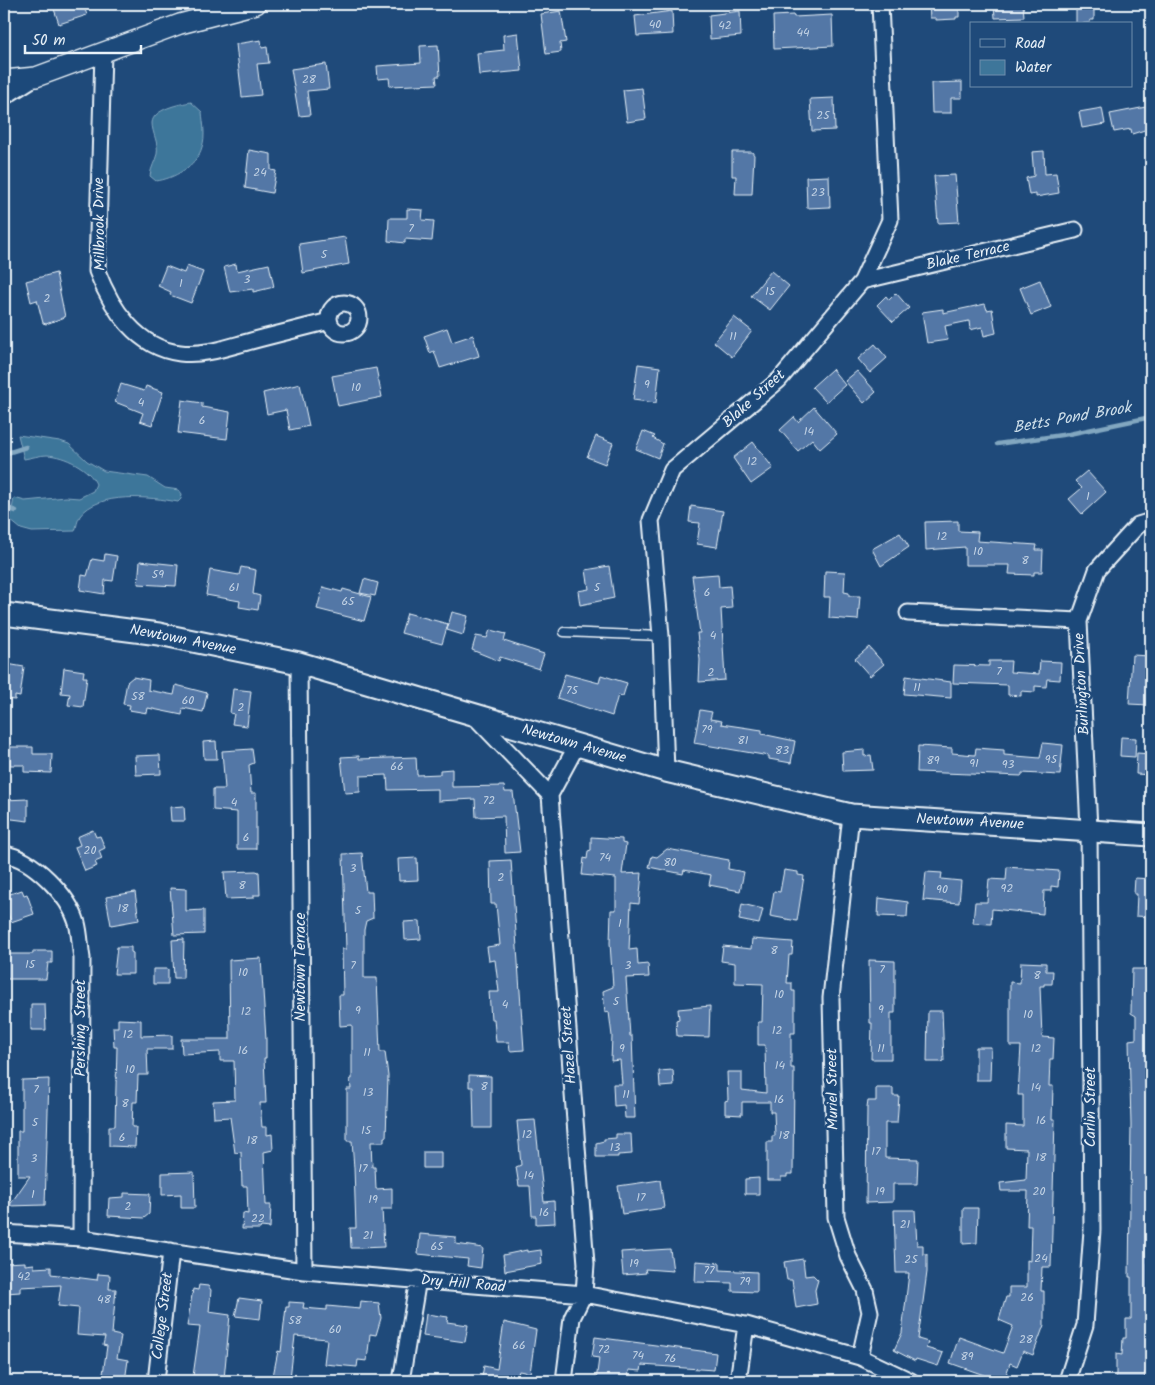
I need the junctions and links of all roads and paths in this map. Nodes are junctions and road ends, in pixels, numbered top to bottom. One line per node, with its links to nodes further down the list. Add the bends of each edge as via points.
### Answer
1 (256, 4): 3 (street, via 180,24)
2 (880, 4): 8 (street, Blake Street, via 890,220)
3 (103, 52): 4 (street); 9 (street, Millbrook Drive, via 97,271 107,298 125,322 150,342 179,353 208,352)
4 (36, 77): 5 (street); 6 (street)
5 (4, 80)
6 (4, 97)
7 (1075, 230): 8 (street, Blake Terrace)
8 (862, 281): 15 (street, Blake Street, via 779,380 672,470 651,520)
9 (329, 321)
10 (1151, 522): 13 (street, via 1138,525 1097,570)
11 (908, 613): 13 (street, Burlington Drive)
12 (4, 614): 16 (main road, Newtown Avenue, via 159,634)
13 (1079, 621): 22 (street, Burlington Drive)
14 (564, 632): 15 (lane)
15 (661, 636): 19 (street, Blake Street)
16 (298, 663): 17 (main road, Newtown Avenue); 28 (street, Newtown Terrace)
17 (473, 715): 18 (main road, Newtown Avenue); 20 (street)
18 (577, 745): 19 (main road, Newtown Avenue); 20 (street)
19 (666, 771): 21 (main road, Newtown Avenue)
20 (550, 795): 30 (street, Hazel Street, via 586,1264)
21 (851, 815): 22 (main road, Newtown Avenue); 32 (street, Muriel Street, via 831,998 836,1217 848,1256 866,1290 870,1312)
22 (1088, 829): 23 (main road, Newtown Avenue); 38 (street, Carlin Street, via 1092,1230 1085,1325)
23 (1151, 835)
24 (4, 854): 26 (street, Pershing Street, via 36,867 58,890 77,923 82,958)
25 (4, 1233): 26 (street, Dry Hill Road)
26 (81, 1238): 27 (street, Dry Hill Road)
27 (171, 1252): 28 (street, Dry Hill Road); 33 (street, College Street)
28 (304, 1271): 29 (street, Dry Hill Road)
29 (418, 1279): 30 (street, Dry Hill Road); 34 (street)
30 (584, 1294): 31 (street, Dry Hill Road); 35 (street, via 572,1318)
31 (746, 1326): 32 (street, Dry Hill Road); 36 (street)
32 (860, 1358): 37 (street, Dry Hill Road)
33 (156, 1381)
34 (400, 1381)
35 (564, 1381)
36 (738, 1381)
37 (911, 1381)
38 (1067, 1381)

